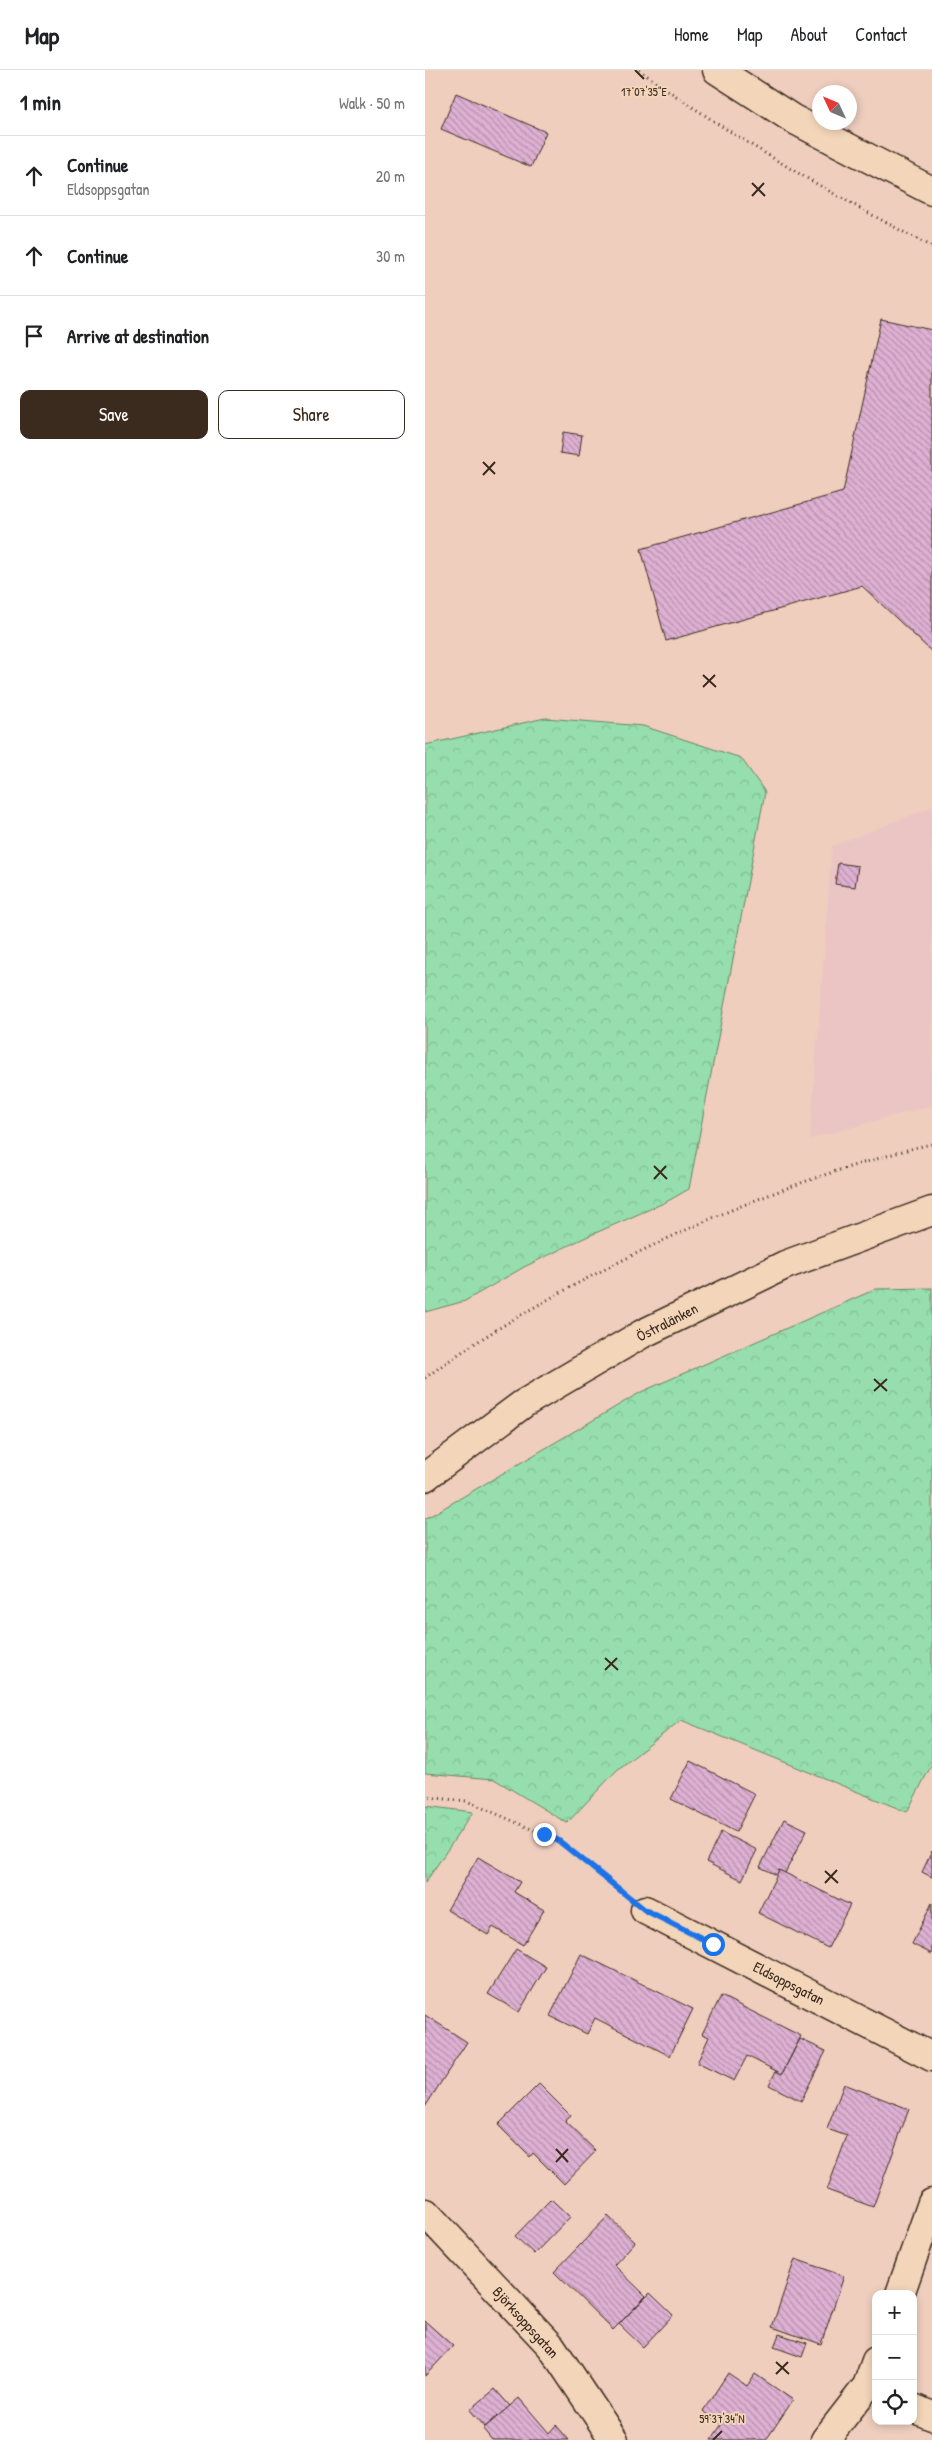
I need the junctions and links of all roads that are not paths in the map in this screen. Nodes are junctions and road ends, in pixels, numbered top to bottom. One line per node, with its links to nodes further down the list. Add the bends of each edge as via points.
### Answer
1 (717, 70): 2 (street, via 793,119)
2 (932, 191)
3 (932, 1211): 4 (street, Östralänken, via 785,1265 642,1334 523,1404)
4 (425, 1477)
5 (645, 1910): 6 (street, Eldsoppsgatan)
6 (932, 2057)
7 (932, 2203): 9 (street)
8 (425, 2214): 13 (street, Björksoppsgatan, via 551,2346)
9 (901, 2290)
10 (871, 2389): 14 (street)
11 (917, 2410): 12 (street)
12 (932, 2416)
13 (614, 2440)
14 (825, 2440)

